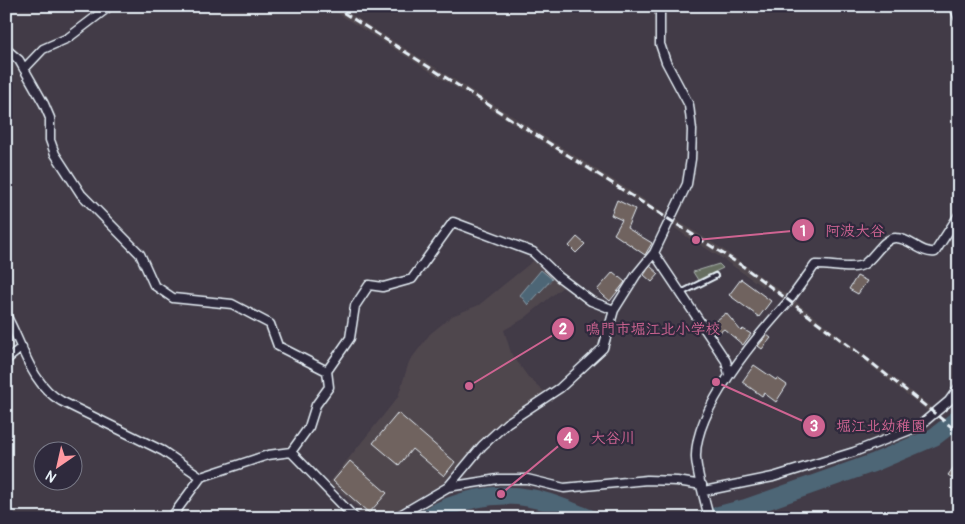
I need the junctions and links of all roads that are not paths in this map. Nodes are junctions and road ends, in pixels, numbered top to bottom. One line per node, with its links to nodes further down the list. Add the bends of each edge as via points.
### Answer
1 (110, 6): 6 (street, via 68,38 43,49)
2 (660, 6): 8 (street, via 660,44 689,105 692,130 687,184)
3 (954, 6): 4 (street)
4 (959, 19)
5 (6, 49): 6 (street)
6 (24, 68): 15 (street, via 50,118 50,140 55,154 81,194 140,254 154,285 173,298 232,304 270,324 278,346)
7 (959, 215): 16 (street, via 936,252 891,238 863,266 815,265)
8 (654, 253): 10 (street); 11 (street, via 636,274)
9 (715, 276): 10 (lane)
10 (680, 294): 16 (street, via 726,361)
11 (614, 310): 15 (street, via 591,301 533,252 453,222 412,279 383,287 369,285 355,306 350,338); 20 (street, via 603,348 560,388 507,423 482,446)
12 (6, 315): 13 (street)
13 (22, 347): 14 (street); 19 (street, via 30,367 49,394 163,452)
14 (6, 360)
15 (327, 371): 18 (street, via 329,387 316,405 309,427)
16 (729, 375): 21 (street, via 700,429 696,458)
17 (959, 387): 21 (street, via 949,401 918,427 854,452 773,477)
18 (291, 452): 19 (street, via 268,455); 23 (street)
19 (201, 477): 22 (street)
20 (448, 487): 21 (street, via 498,479 526,479 564,488 647,480 677,481); 24 (street)
21 (703, 488): 25 (street)
22 (171, 518)
23 (355, 518)
24 (395, 518)
25 (709, 518)

